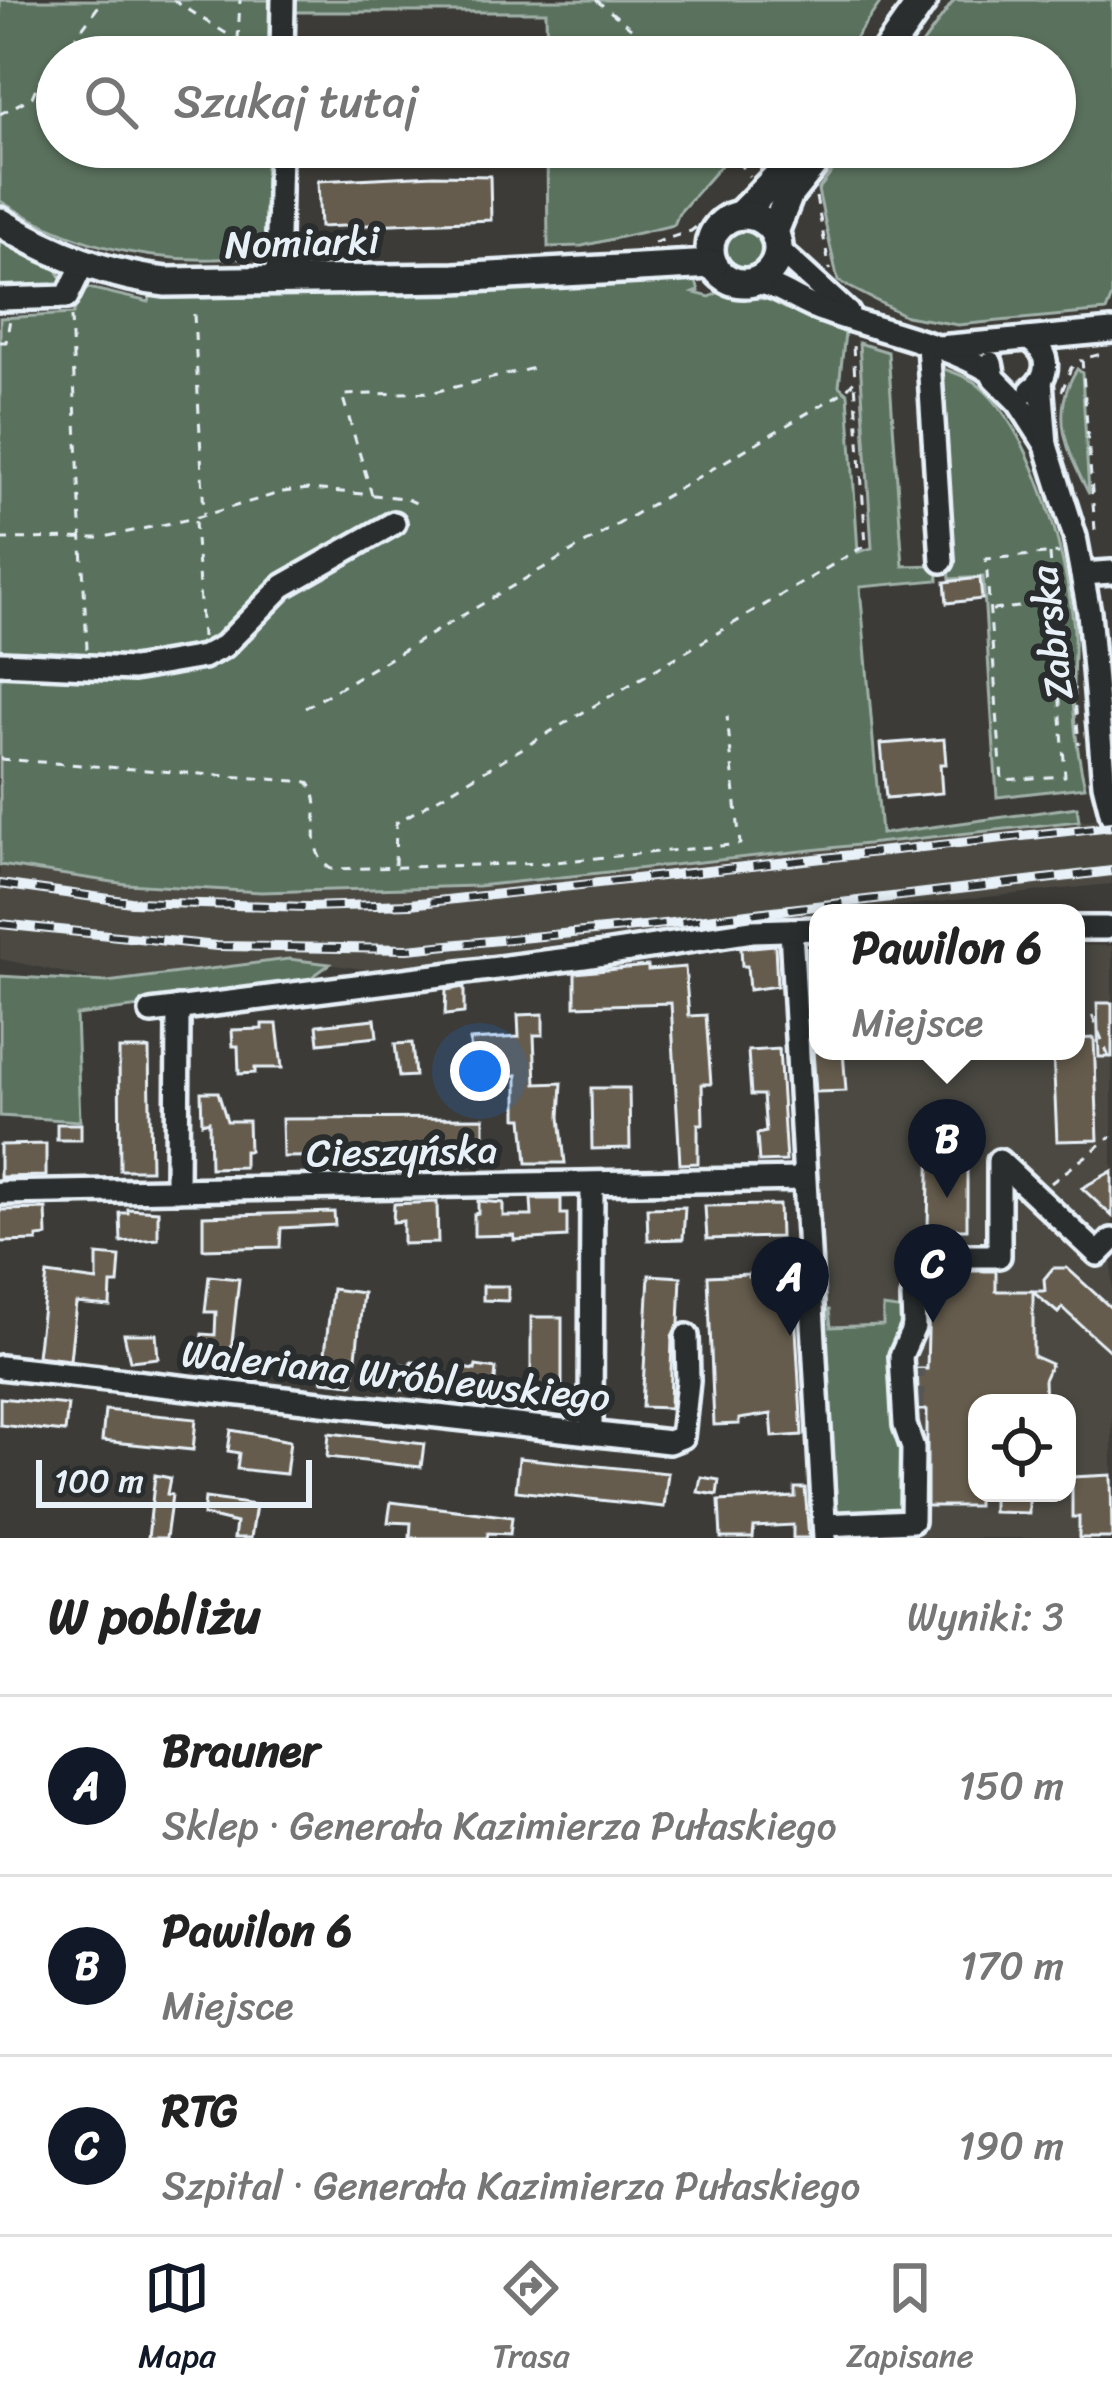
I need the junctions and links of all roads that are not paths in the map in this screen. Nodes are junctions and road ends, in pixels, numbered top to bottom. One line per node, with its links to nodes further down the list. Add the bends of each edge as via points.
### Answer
1 (283, 0): 3 (street)
2 (923, 0): 4 (main road)
3 (282, 36)
4 (898, 36)
5 (280, 168): 14 (street)
6 (783, 168): 8 (main road)
7 (812, 168): 10 (main road, via 789,194)
8 (725, 218): 10 (main road, via 764,220); 12 (main road); 13 (main road, Nomiarki)
9 (0, 222): 11 (main road, Nomiarki)
10 (776, 241): 15 (main road, via 774,266); 17 (street)
11 (83, 264): 14 (main road, Nomiarki, via 166,282); 16 (street, via 67,297)
12 (713, 264): 13 (main road, Nomiarki); 15 (main road, via 732,281)
13 (618, 268): 14 (main road, Nomiarki)
14 (277, 280)
15 (755, 282): 17 (street)
16 (5, 308)
17 (855, 328): 21 (street)
18 (1101, 333): 19 (street); 23 (street)
19 (1030, 340): 20 (street); 23 (street)
20 (1004, 341): 21 (street); 22 (street)
21 (933, 345): 22 (street); 27 (street)
22 (992, 372): 24 (street)
23 (1050, 380): 24 (street); 25 (street, Zabrska)
24 (1008, 391): 25 (street, Zabrska)
25 (1046, 446): 29 (street, Zabrska)
26 (394, 523): 30 (street, via 284,586 203,657 133,669)
27 (941, 560)
28 (1112, 572): 29 (street)
29 (1082, 574): 31 (street, Zabrska)
30 (0, 663)
31 (1112, 816)
32 (1085, 928): 33 (street)
33 (1106, 928)
34 (809, 929): 35 (street)
35 (791, 930): 36 (street); 38 (street)
36 (178, 1008): 37 (street); 40 (street)
37 (151, 1012)
38 (804, 1179): 39 (street, Cieszyńska); 52 (street)
39 (592, 1184): 40 (street, Cieszyńska); 50 (street)
40 (177, 1190): 41 (street, Cieszyńska)
41 (0, 1193)
42 (1112, 1240): 43 (street, via 1098,1254 999,1161 999,1256)
43 (911, 1256)
44 (913, 1298): 45 (street)
45 (914, 1328): 48 (street); 51 (street, via 901,1356)
46 (687, 1336): 50 (street, Waleriana Wróblewskiego, via 682,1437)
47 (0, 1367): 50 (street, Waleriana Wróblewskiego)
48 (914, 1369)
49 (914, 1409): 51 (street)
50 (591, 1432)
51 (913, 1448): 52 (street, via 912,1522)
52 (825, 1531)

